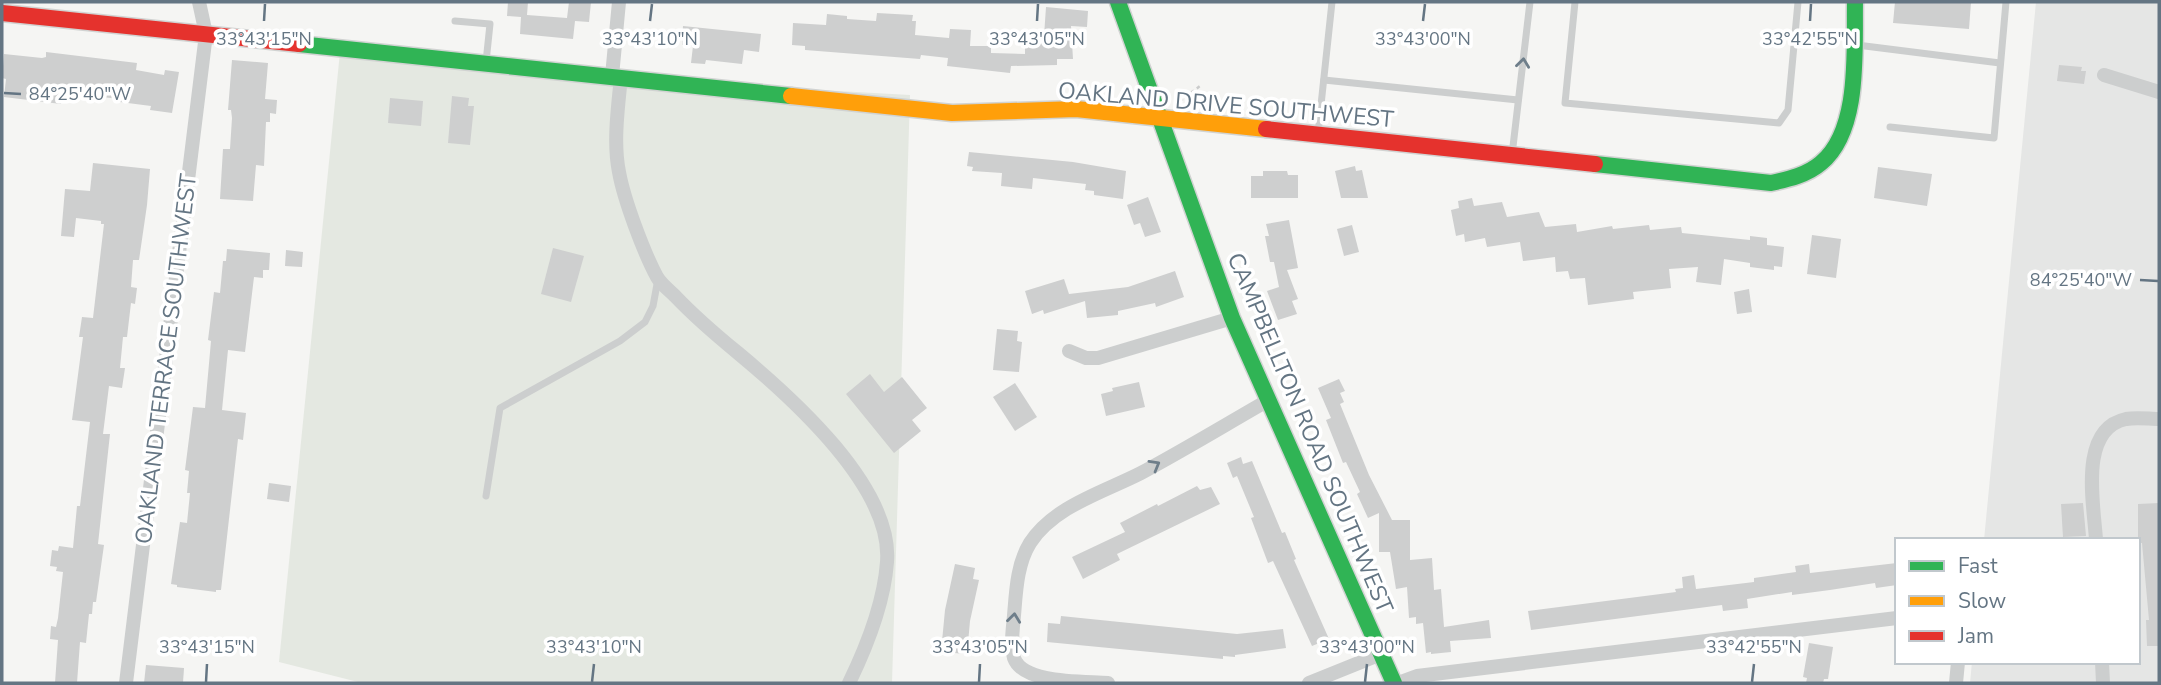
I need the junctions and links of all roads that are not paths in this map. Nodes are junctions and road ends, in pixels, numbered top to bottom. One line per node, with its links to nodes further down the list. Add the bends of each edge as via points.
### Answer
1 (199, 2): 12 (street, OAKLAND TERRACE SOUTHWEST)
2 (619, 2): 17 (street)
3 (1118, 2): 21 (street, CAMPBELLTON ROAD SOUTHWEST)
4 (1332, 2): 18 (lane)
5 (1530, 2): 20 (lane, one-way to 5)
6 (1575, 2): 7 (lane, via 1566,103 1779,123 1788,110)
7 (1798, 2)
8 (1856, 2): 13 (street)
9 (2006, 2): 15 (lane)
10 (2, 13): 12 (street, OAKLAND DRIVE SOUTHWEST)
11 (455, 21): 14 (lane, via 490,24)
12 (206, 34): 14 (street, OAKLAND DRIVE SOUTHWEST); 36 (street, OAKLAND TERRACE SOUTHWEST)
13 (1853, 44): 15 (lane); 24 (street, OAKLAND DRIVE SOUTHWEST, via 1850,107 1840,137 1829,156 1792,178 1771,183)
14 (486, 63): 17 (street, OAKLAND DRIVE SOUTHWEST)
15 (2000, 63): 22 (lane, via 1994,138)
16 (2104, 75): 19 (street)
17 (617, 77): 21 (street, OAKLAND DRIVE SOUTHWEST, via 952,113 1076,109); 25 (street, via 618,171)
18 (1324, 80): 20 (lane); 23 (lane)
19 (2159, 92)
20 (1518, 100): 24 (lane)
21 (1159, 117): 23 (street, OAKLAND DRIVE SOUTHWEST); 26 (street, CAMPBELLTON ROAD SOUTHWEST)
22 (1891, 127)
23 (1318, 135): 24 (street, OAKLAND DRIVE SOUTHWEST)
24 (1512, 156)
25 (658, 279): 30 (lane, via 645,322 620,341 499,408); 37 (street, via 698,321 777,385 851,464 870,495 888,560 864,652)
26 (1232, 318): 27 (street, via 1098,358); 28 (street, CAMPBELLTON ROAD SOUTHWEST)
27 (1069, 351)
28 (1267, 401): 33 (street, CAMPBELLTON ROAD SOUTHWEST); 38 (street, one-way to 28, via 1040,677 1024,672 1015,660 1012,642 1020,568 1029,545 1042,527 1062,512)
29 (2159, 419): 31 (street, via 2126,419 2106,431 2096,445 2092,460)
30 (486, 496)
31 (2096, 538)
32 (1895, 618): 40 (street, via 1417,676)
33 (1381, 654): 39 (street); 40 (street, CAMPBELLTON ROAD SOUTHWEST)
34 (1958, 664): 41 (street)
35 (2102, 664): 42 (street)
36 (126, 683)
37 (849, 683)
38 (1108, 683)
39 (1309, 683)
40 (1396, 683)
41 (1956, 683)
42 (2103, 683)

